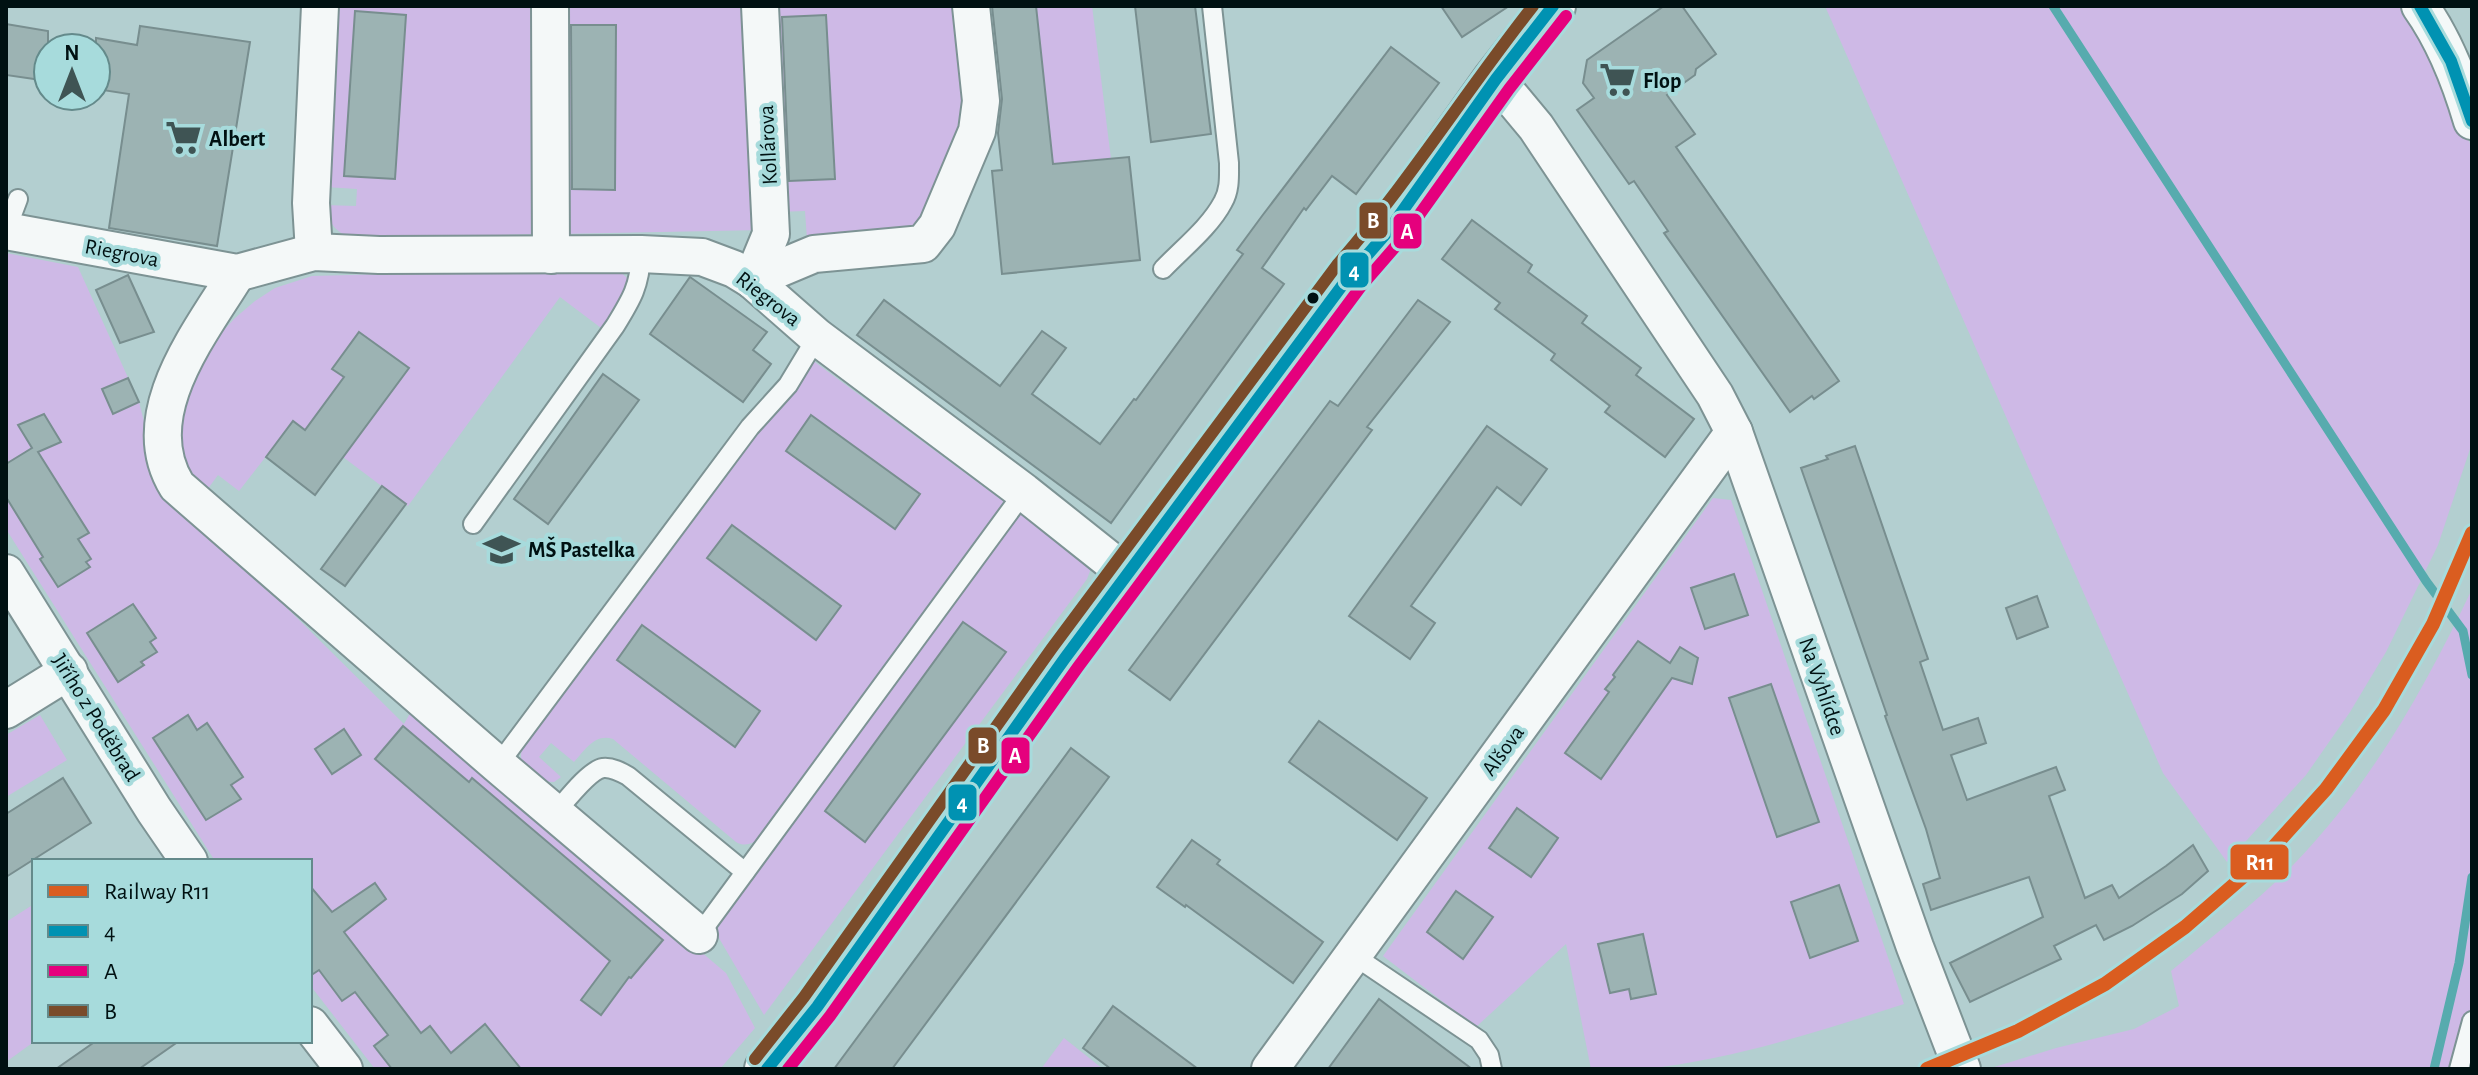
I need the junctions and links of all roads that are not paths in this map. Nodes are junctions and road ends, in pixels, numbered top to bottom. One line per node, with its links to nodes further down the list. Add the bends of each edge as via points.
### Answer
1 (320, 6): 11 (street, via 311,203)
2 (550, 6): 13 (street)
3 (760, 6): 16 (street, Kollárova, via 771,234)
4 (971, 6): 16 (street, via 981,101 977,131 937,226 923,244 814,254)
5 (1212, 6): 14 (lane, via 1229,185 1224,202)
6 (1553, 6): 8 (street)
7 (2420, 6): 9 (street, via 2440,37)
8 (1496, 79): 18 (street, Na Vyhlídce, via 1536,127 1715,395); 22 (street, via 1389,230)
9 (2472, 121)
10 (10, 220): 15 (street, Riegrova)
11 (314, 252): 13 (street, Riegrova); 15 (street, Riegrova)
12 (641, 254): 13 (street, Riegrova); 16 (street, Riegrova, via 702,257); 20 (lane, via 634,295 615,326)
13 (551, 255)
14 (1163, 269)
15 (237, 273): 25 (street, via 187,355 166,403 164,451 171,476 183,493)
16 (752, 280): 17 (street, Riegrova)
17 (817, 337): 19 (street, Riegrova); 25 (lane, via 788,385 750,427)
18 (1734, 432): 30 (street, Alšova); 35 (street, Na Vyhlídce)
19 (1024, 492): 22 (street, Riegrova); 28 (lane)
20 (473, 524)
21 (6, 573): 23 (street, Jiřího z Poděbrad)
22 (1127, 574): 32 (street)
23 (69, 671): 24 (street); 27 (street, Jiřího z Poděbrad)
24 (6, 710)
25 (498, 765): 26 (street)
26 (555, 813): 28 (lane, via 593,772 617,770); 29 (street)
27 (188, 859)
28 (745, 872): 29 (lane)
29 (699, 935)
30 (1353, 955): 33 (street, Alšova); 34 (lane, via 1479,1040)
31 (2472, 1021): 36 (lane)
32 (767, 1069)
33 (1270, 1069)
34 (1492, 1069)
35 (1962, 1069)
36 (2459, 1069)

